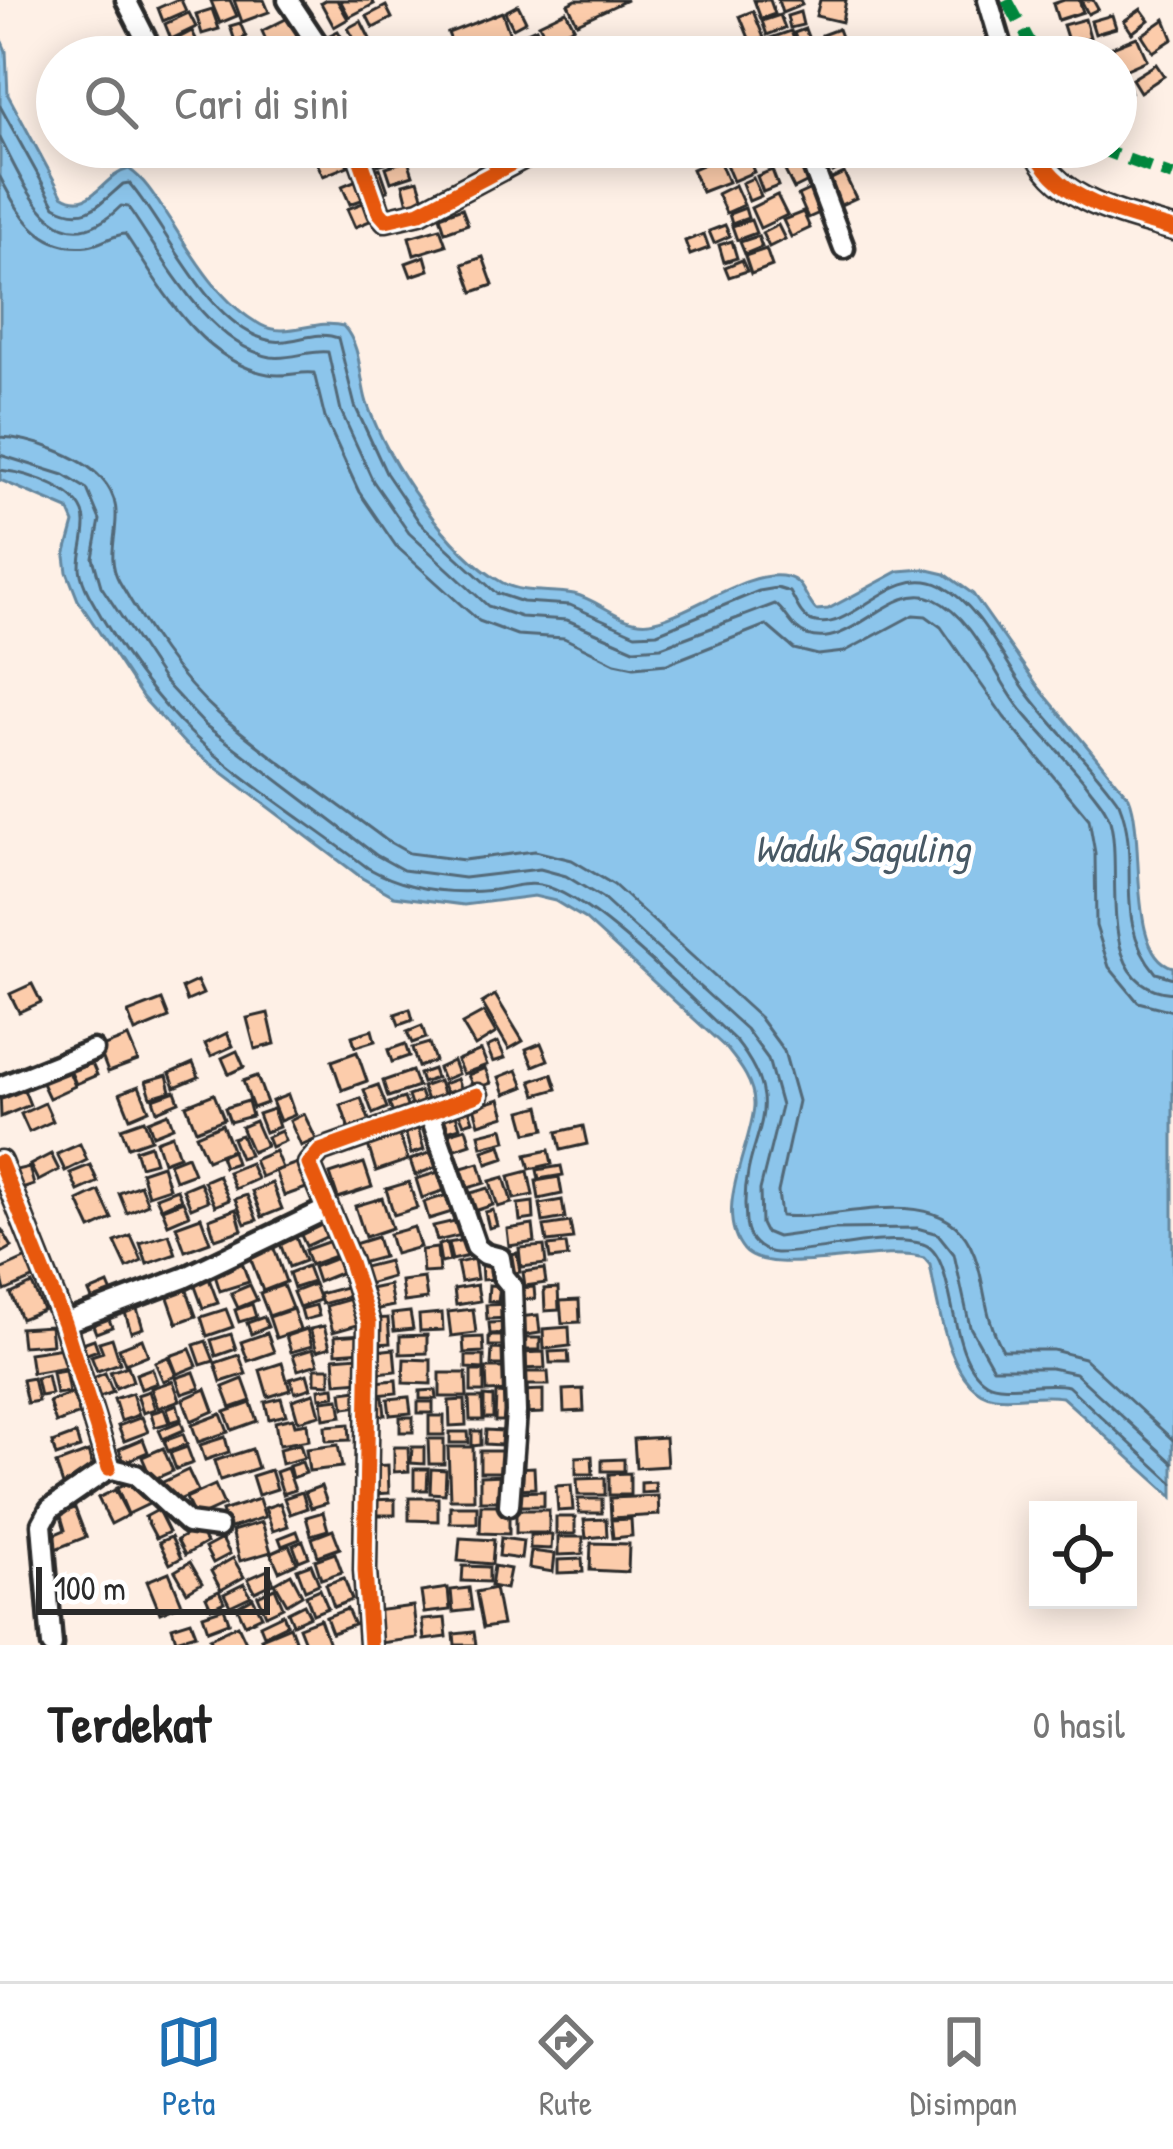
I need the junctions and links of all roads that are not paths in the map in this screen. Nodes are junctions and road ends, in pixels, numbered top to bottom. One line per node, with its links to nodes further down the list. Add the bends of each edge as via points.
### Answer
1 (126, 0): 4 (street)
2 (288, 0): 5 (street)
3 (988, 0): 6 (street)
4 (144, 36)
5 (312, 36)
6 (999, 36)
7 (363, 168): 8 (street, via 386,220 420,212)
8 (503, 168)
9 (814, 168): 12 (street)
10 (1046, 168): 11 (street, via 1102,208)
11 (1173, 230)
12 (844, 248)
13 (93, 1050): 14 (street)
14 (0, 1087)
15 (477, 1095): 16 (street)
16 (430, 1114): 18 (street, via 314,1155 311,1174); 21 (street, via 476,1247 500,1258 512,1287)
17 (0, 1162): 19 (street)
18 (327, 1209): 19 (street, via 184,1278); 24 (street, via 369,1323)
19 (64, 1323): 20 (street)
20 (109, 1468): 22 (street, via 136,1475 188,1523); 23 (street, via 50,1509 42,1524)
21 (509, 1504)
22 (218, 1527)
23 (52, 1645)
24 (370, 1645)

